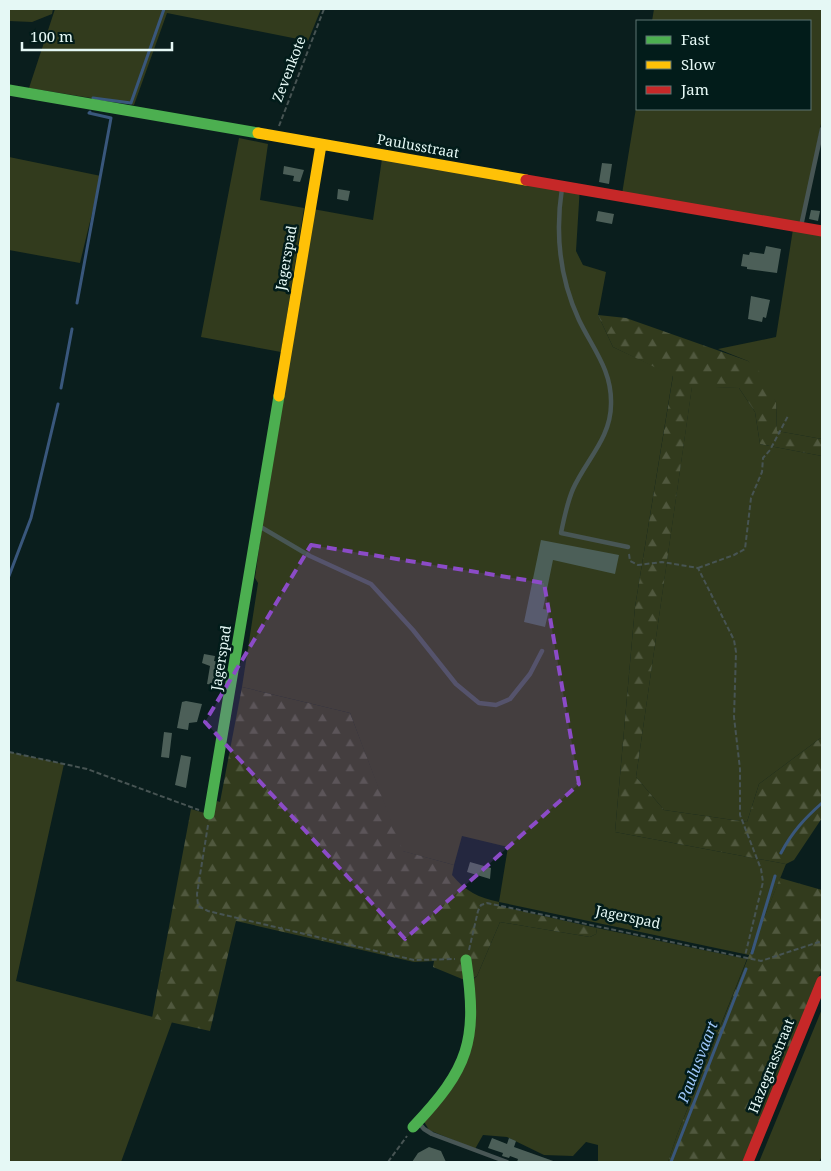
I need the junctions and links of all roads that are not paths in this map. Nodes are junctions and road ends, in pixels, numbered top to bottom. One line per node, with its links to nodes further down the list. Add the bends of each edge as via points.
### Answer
1 (9, 90): 3 (street, Paulusstraat)
2 (822, 129): 5 (lane)
3 (320, 145): 4 (street, Paulusstraat); 7 (street, Jagerspad)
4 (562, 186): 5 (street, Paulusstraat); 8 (lane, via 557,218 561,266 580,321 605,367 612,404 607,429 574,488 561,533)
5 (801, 227): 6 (street, Paulusstraat)
6 (822, 231)
7 (257, 526): 9 (lane, via 310,556 371,584 456,684 479,703 496,705 510,699 527,679); 10 (street, Jagerspad)
8 (628, 547)
9 (542, 651)
10 (209, 814)
11 (466, 960): 13 (street, via 470,1022 463,1058 452,1083)
12 (822, 981): 15 (street, Hazegrasstraat)
13 (416, 1124): 14 (lane, via 432,1134)
14 (507, 1162)
15 (748, 1162)

